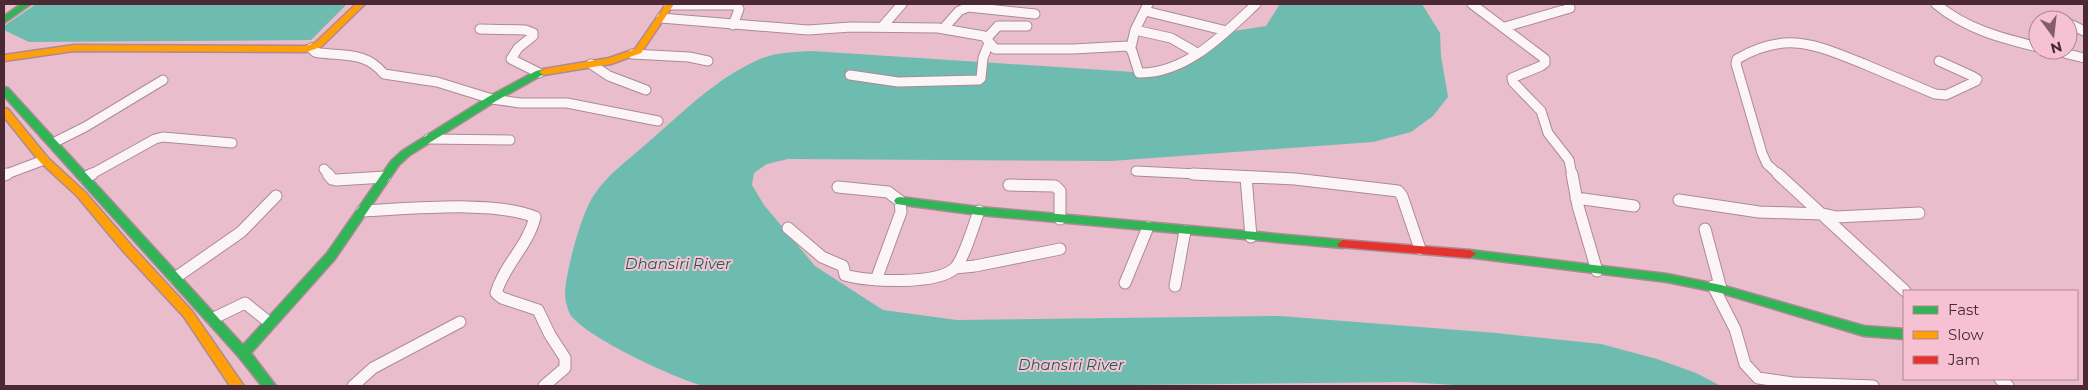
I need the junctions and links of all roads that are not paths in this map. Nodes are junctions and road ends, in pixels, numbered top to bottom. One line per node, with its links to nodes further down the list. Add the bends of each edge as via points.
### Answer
1 (27, 4): 15 (street)
2 (360, 4): 27 (street)
3 (902, 4): 18 (street)
4 (1015, 4): 12 (street)
5 (1256, 4): 23 (street)
6 (1472, 4): 19 (street)
7 (1568, 4): 19 (street, via 1570,8)
8 (1936, 4): 25 (street, via 1972,28)
9 (669, 5): 14 (street); 16 (street, via 736,5 739,9)
10 (969, 5): 12 (street); 20 (street)
11 (1147, 8): 22 (street); 23 (street)
12 (1009, 11): 13 (street)
13 (1035, 14)
14 (661, 18): 16 (street); 28 (street, via 644,46)
15 (4, 20)
16 (733, 25): 18 (street, via 808,30)
17 (1027, 26): 24 (street, via 998,26)
18 (882, 27): 20 (street)
19 (1505, 27): 56 (street, via 1544,59 1541,66 1512,78 1541,111 1548,133 1569,160)
20 (944, 28): 24 (street, via 979,34)
21 (480, 29): 34 (street, via 525,30 533,34 512,54 511,59)
22 (1135, 30): 26 (street); 29 (street, via 1172,38)
23 (1227, 31): 29 (street)
24 (988, 40): 26 (street, via 995,49); 35 (street, via 979,80 898,82)
25 (2028, 44)
26 (1131, 46): 29 (street, via 1136,69 1141,74 1162,70)
27 (311, 48): 30 (street, via 74,48); 39 (street, via 314,52 366,58 384,74 437,82)
28 (632, 54): 31 (street); 33 (street)
29 (1197, 54)
30 (4, 58)
31 (708, 61)
32 (1939, 61): 63 (street, via 1976,81 1946,95 1935,94 1820,46 1800,42 1785,42 1737,59 1738,73 1767,164)
33 (590, 64): 34 (street); 38 (street, via 609,76)
34 (539, 73): 39 (street)
35 (850, 75)
36 (163, 80): 44 (street)
37 (4, 90): 44 (street)
38 (646, 90)
39 (492, 99): 41 (street, via 520,103 568,103); 42 (street)
40 (4, 112): 46 (street)
41 (658, 121)
42 (428, 139): 43 (street); 50 (street, via 395,163)
43 (510, 140)
44 (53, 143): 52 (street)
45 (232, 143): 52 (street, via 163,137)
46 (44, 160): 49 (street); 86 (street, via 81,194 188,314)
47 (324, 169): 50 (street, via 336,180)
48 (1136, 171): 51 (street)
49 (4, 175)
50 (385, 177): 61 (street)
51 (1246, 177): 69 (street); 71 (street, via 1398,191)
52 (85, 178): 74 (street)
53 (1009, 185): 64 (street, via 1055,186 1060,191)
54 (838, 187): 58 (street, via 888,192)
55 (276, 196): 74 (street, via 241,232)
56 (1576, 198): 59 (street); 73 (street)
57 (1679, 200): 63 (street, via 1759,212)
58 (900, 201): 60 (street); 75 (street, via 901,212)
59 (1634, 206)
60 (979, 211): 64 (street); 72 (street)
61 (362, 212): 82 (street, via 331,256); 89 (street, via 500,209 523,211 534,217 534,224 522,248 501,277 496,293 538,310 566,357 568,364 564,371)
62 (1919, 213): 63 (street, via 1847,218)
63 (1823, 214): 79 (street)
64 (1060, 219): 65 (street)
65 (1148, 227): 68 (street); 76 (street)
66 (788, 228): 75 (street, via 822,257 843,266 845,275)
67 (1705, 229): 78 (street)
68 (1185, 231): 69 (street); 77 (street)
69 (1251, 237): 71 (street)
70 (1060, 249): 72 (street)
71 (1420, 249): 73 (street)
72 (955, 268): 75 (street, via 937,275)
73 (1597, 271): 78 (street, via 1667,278)
74 (175, 278): 80 (street)
75 (876, 280)
76 (1125, 283)
77 (1175, 286)
78 (1717, 288): 83 (street, via 1864,330); 85 (street, via 1735,329 1745,364 1758,378)
79 (1904, 290)
80 (212, 319): 82 (street, via 245,303); 84 (street)
81 (460, 322): 88 (street, via 373,368)
82 (270, 323): 84 (street)
83 (1903, 334)
84 (243, 353): 87 (street)
85 (1777, 384): 90 (street)
86 (235, 386)
87 (269, 386)
88 (353, 386)
89 (544, 386)
90 (1873, 386)

